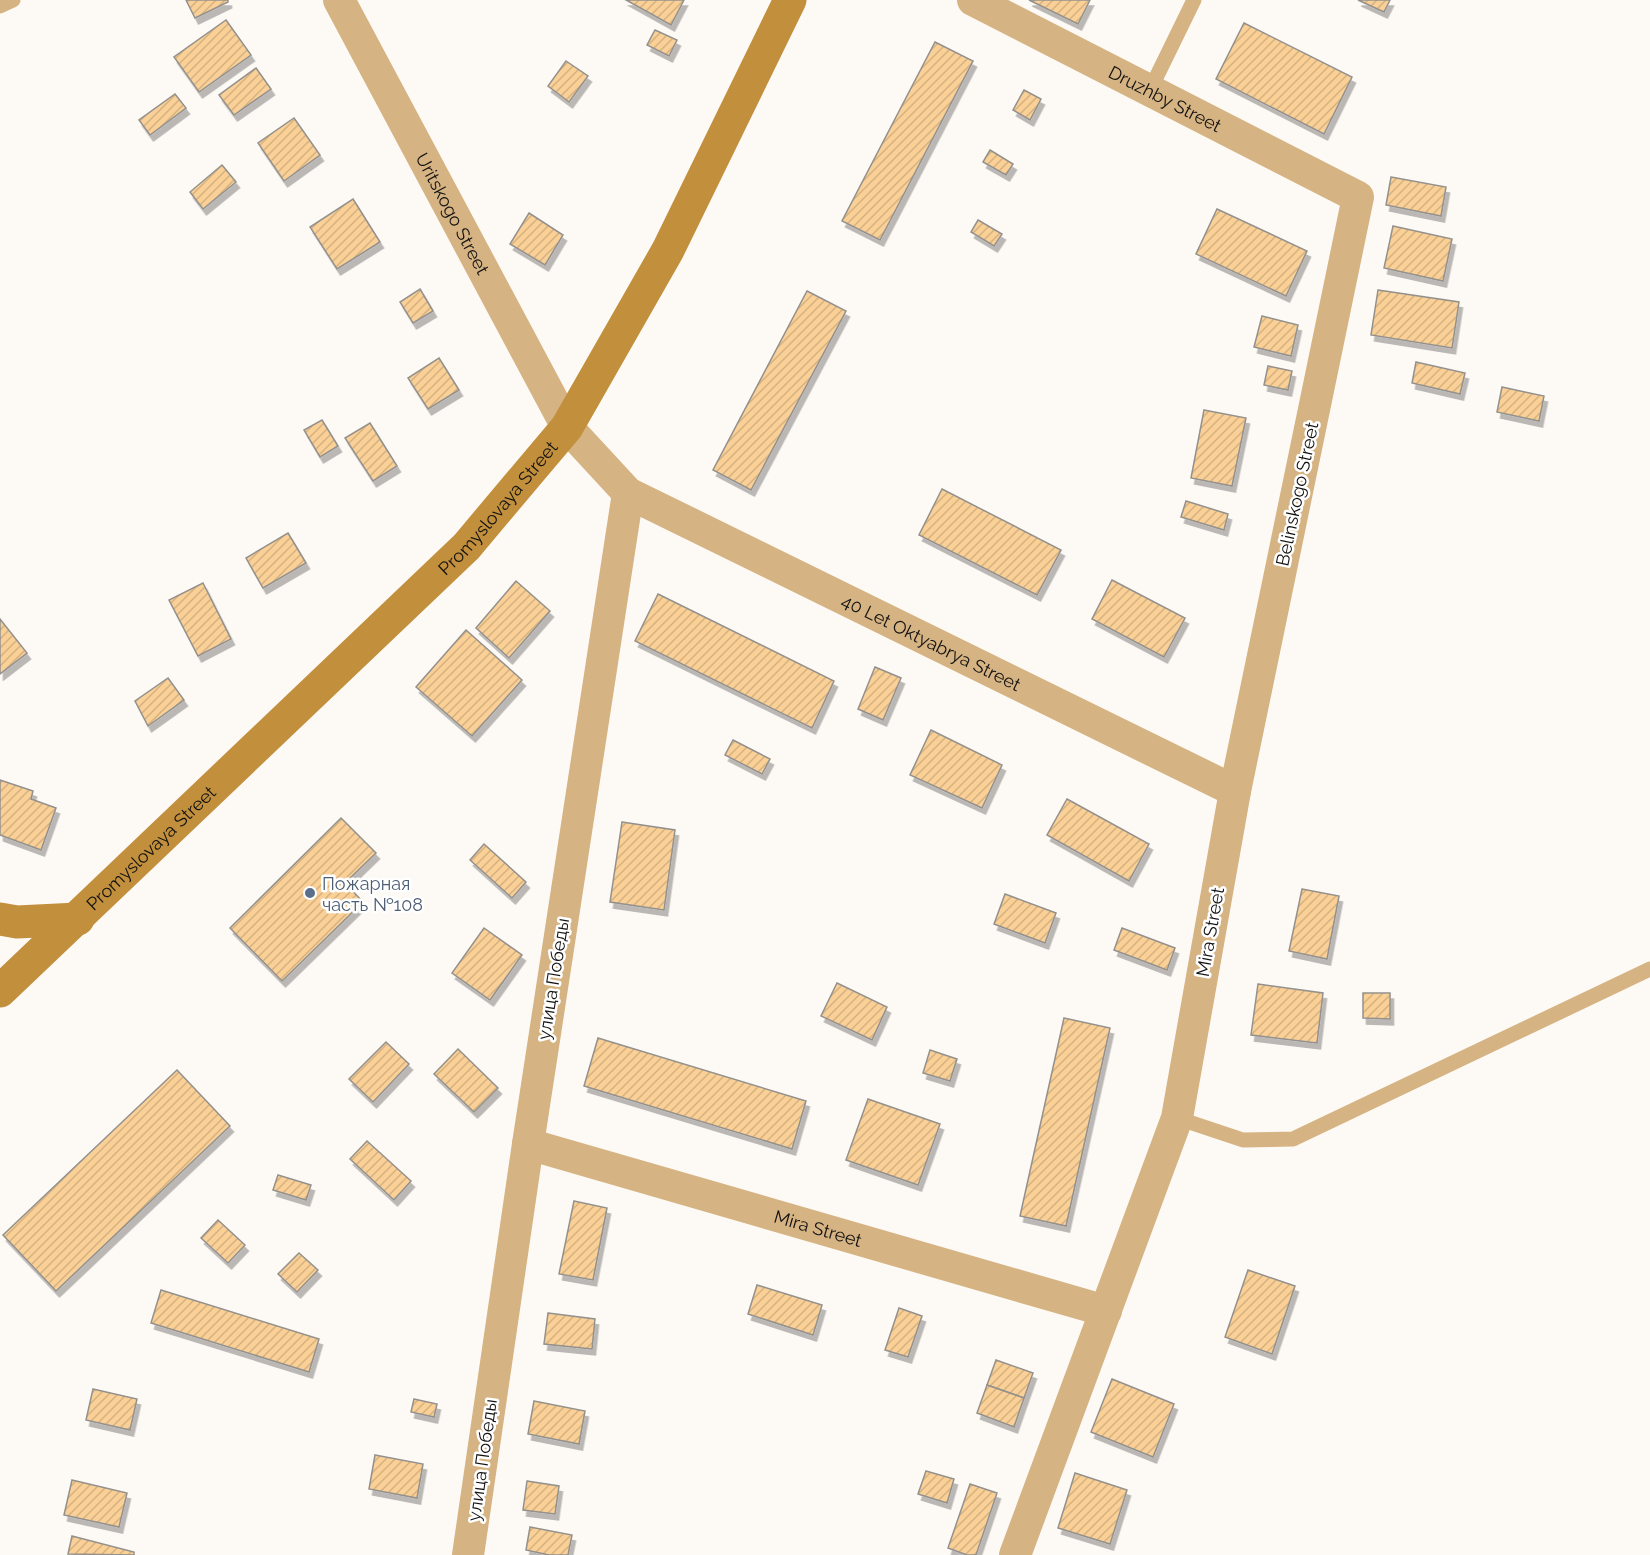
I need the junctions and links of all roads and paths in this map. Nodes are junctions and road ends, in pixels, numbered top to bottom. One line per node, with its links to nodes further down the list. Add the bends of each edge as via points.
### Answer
1 (13, 0): 6 (lane)
2 (339, 0): 9 (street, Uritskogo Street)
3 (790, 0): 9 (main road, Promyslovaya Street, via 668,250)
4 (973, 0): 7 (street, Druzhby Street)
5 (1194, 0): 7 (lane)
6 (0, 6)
7 (1150, 90): 8 (street, Druzhby Street)
8 (1358, 197): 11 (street, Belinskogo Street)
9 (567, 427): 10 (street); 13 (main road, Promyslovaya Street, via 466,547)
10 (628, 493): 11 (street, 40 Let Oktyabrya Street); 17 (street, улица Победы)
11 (1235, 791): 16 (street, Mira Street)
12 (0, 919): 13 (main road, Promyslovaya Street)
13 (78, 919): 15 (main road, Promyslovaya Street)
14 (1650, 969): 16 (lane, via 1293,1139 1243,1140)
15 (0, 992)
16 (1177, 1118): 18 (street, Mira Street)
17 (528, 1144): 18 (street, Mira Street); 19 (street, улица Победы)
18 (1106, 1311): 20 (street, Mira Street)
19 (468, 1555)
20 (1015, 1555)

